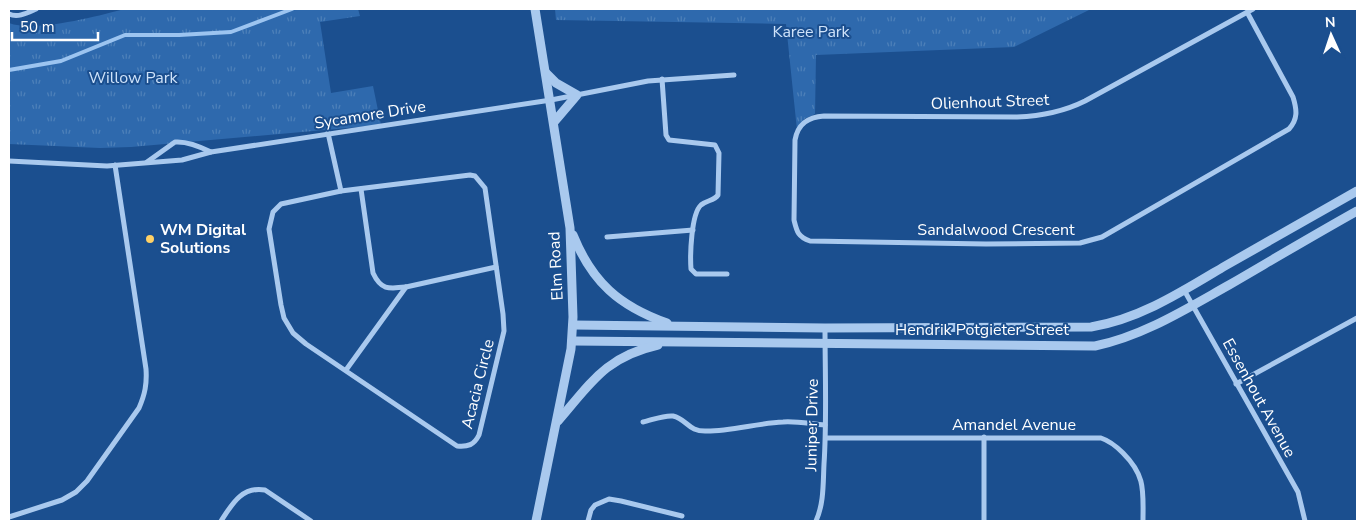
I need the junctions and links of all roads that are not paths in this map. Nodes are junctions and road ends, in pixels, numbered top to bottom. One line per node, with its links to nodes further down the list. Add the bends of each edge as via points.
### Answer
1 (36, 9): 5 (street, via 21,15)
2 (535, 9): 6 (street, Elm Road)
3 (1253, 9): 4 (street, Olienhout Street)
4 (1247, 12): 12 (street, Olienhout Street, via 1085,101 1044,116 818,116 806,120); 12 (street, Sandalwood Crescent, via 1293,97 1297,113 1294,123 1289,129 1089,242 986,244 804,239 797,233 794,220 794,155)
5 (9, 14)
6 (546, 72): 9 (street, via 556,83); 10 (street, Elm Road)
7 (734, 75): 8 (street, Sycamore Drive)
8 (662, 79): 9 (street, Sycamore Drive); 23 (street, via 669,140 715,145 718,149 718,195 699,208)
9 (577, 95): 10 (street, Sycamore Drive); 11 (street)
10 (551, 100): 11 (street, Elm Road); 13 (street, Sycamore Drive)
11 (554, 122): 22 (street, Elm Road)
12 (798, 131)
13 (328, 134): 14 (street, Sycamore Drive); 19 (street)
14 (211, 152): 16 (street, Sycamore Drive, via 182,160); 16 (street, via 175,142)
15 (9, 161): 17 (street, Sycamore Drive)
16 (147, 163): 17 (street, Sycamore Drive)
17 (115, 165): 45 (street, via 146,369 144,396 139,408 76,492 62,500)
18 (361, 189): 19 (street, Acacia Circle); 25 (street, Acacia Circle, via 475,176 485,188); 27 (street, via 373,273 383,287)
19 (341, 191): 37 (street, Acacia Circle, via 281,204 273,212 269,229 284,318 293,333 306,344)
20 (1357, 191): 28 (street, Hendrik Potgieter Street)
21 (1357, 211): 29 (street, Hendrik Potgieter Street)
22 (570, 228): 31 (street, Elm Road); 32 (street, via 587,265 608,290 636,310)
23 (693, 230): 24 (street); 26 (street, via 693,273)
24 (607, 237)
25 (496, 267): 27 (street); 37 (street, Acacia Circle, via 504,331 480,435 468,447 457,446)
26 (727, 274)
27 (406, 287): 37 (street)
28 (1184, 290): 29 (street, Essenhout Avenue); 33 (street, Hendrik Potgieter Street, via 1130,318 1091,327)
29 (1193, 305): 36 (street, Hendrik Potgieter Street, via 1135,335 1094,346); 38 (street, Essenhout Avenue)
30 (1357, 318): 38 (street)
31 (573, 325): 32 (street, Hendrik Potgieter Street); 34 (street, Elm Road)
32 (673, 325): 33 (street, Hendrik Potgieter Street)
33 (825, 328): 36 (street, Juniper Drive)
34 (572, 341): 35 (street, Hendrik Potgieter Street); 39 (street, Elm Road)
35 (680, 341): 36 (street, Hendrik Potgieter Street); 39 (street, via 638,349 610,364 590,382)
36 (825, 344): 41 (street, Juniper Drive)
37 (346, 370)
38 (1236, 384): 53 (street, Essenhout Avenue, via 1298,492)
39 (557, 422): 48 (street, Elm Road)
40 (643, 422): 41 (street, via 675,416 693,430 707,431 781,422)
41 (825, 425): 42 (street, Juniper Drive)
42 (826, 438): 43 (street, Amandel Avenue); 50 (street, Juniper Drive, via 822,498)
43 (984, 438): 51 (street); 52 (street, Amandel Avenue, via 1095,437 1110,442 1140,473)
44 (682, 516): 49 (street, via 608,499 595,505)
45 (9, 517)
46 (220, 521): 47 (street, via 238,497 250,490 265,490)
47 (311, 521)
48 (536, 521)
49 (588, 521)
50 (816, 521)
51 (984, 521)
52 (1143, 521)
53 (1305, 521)

